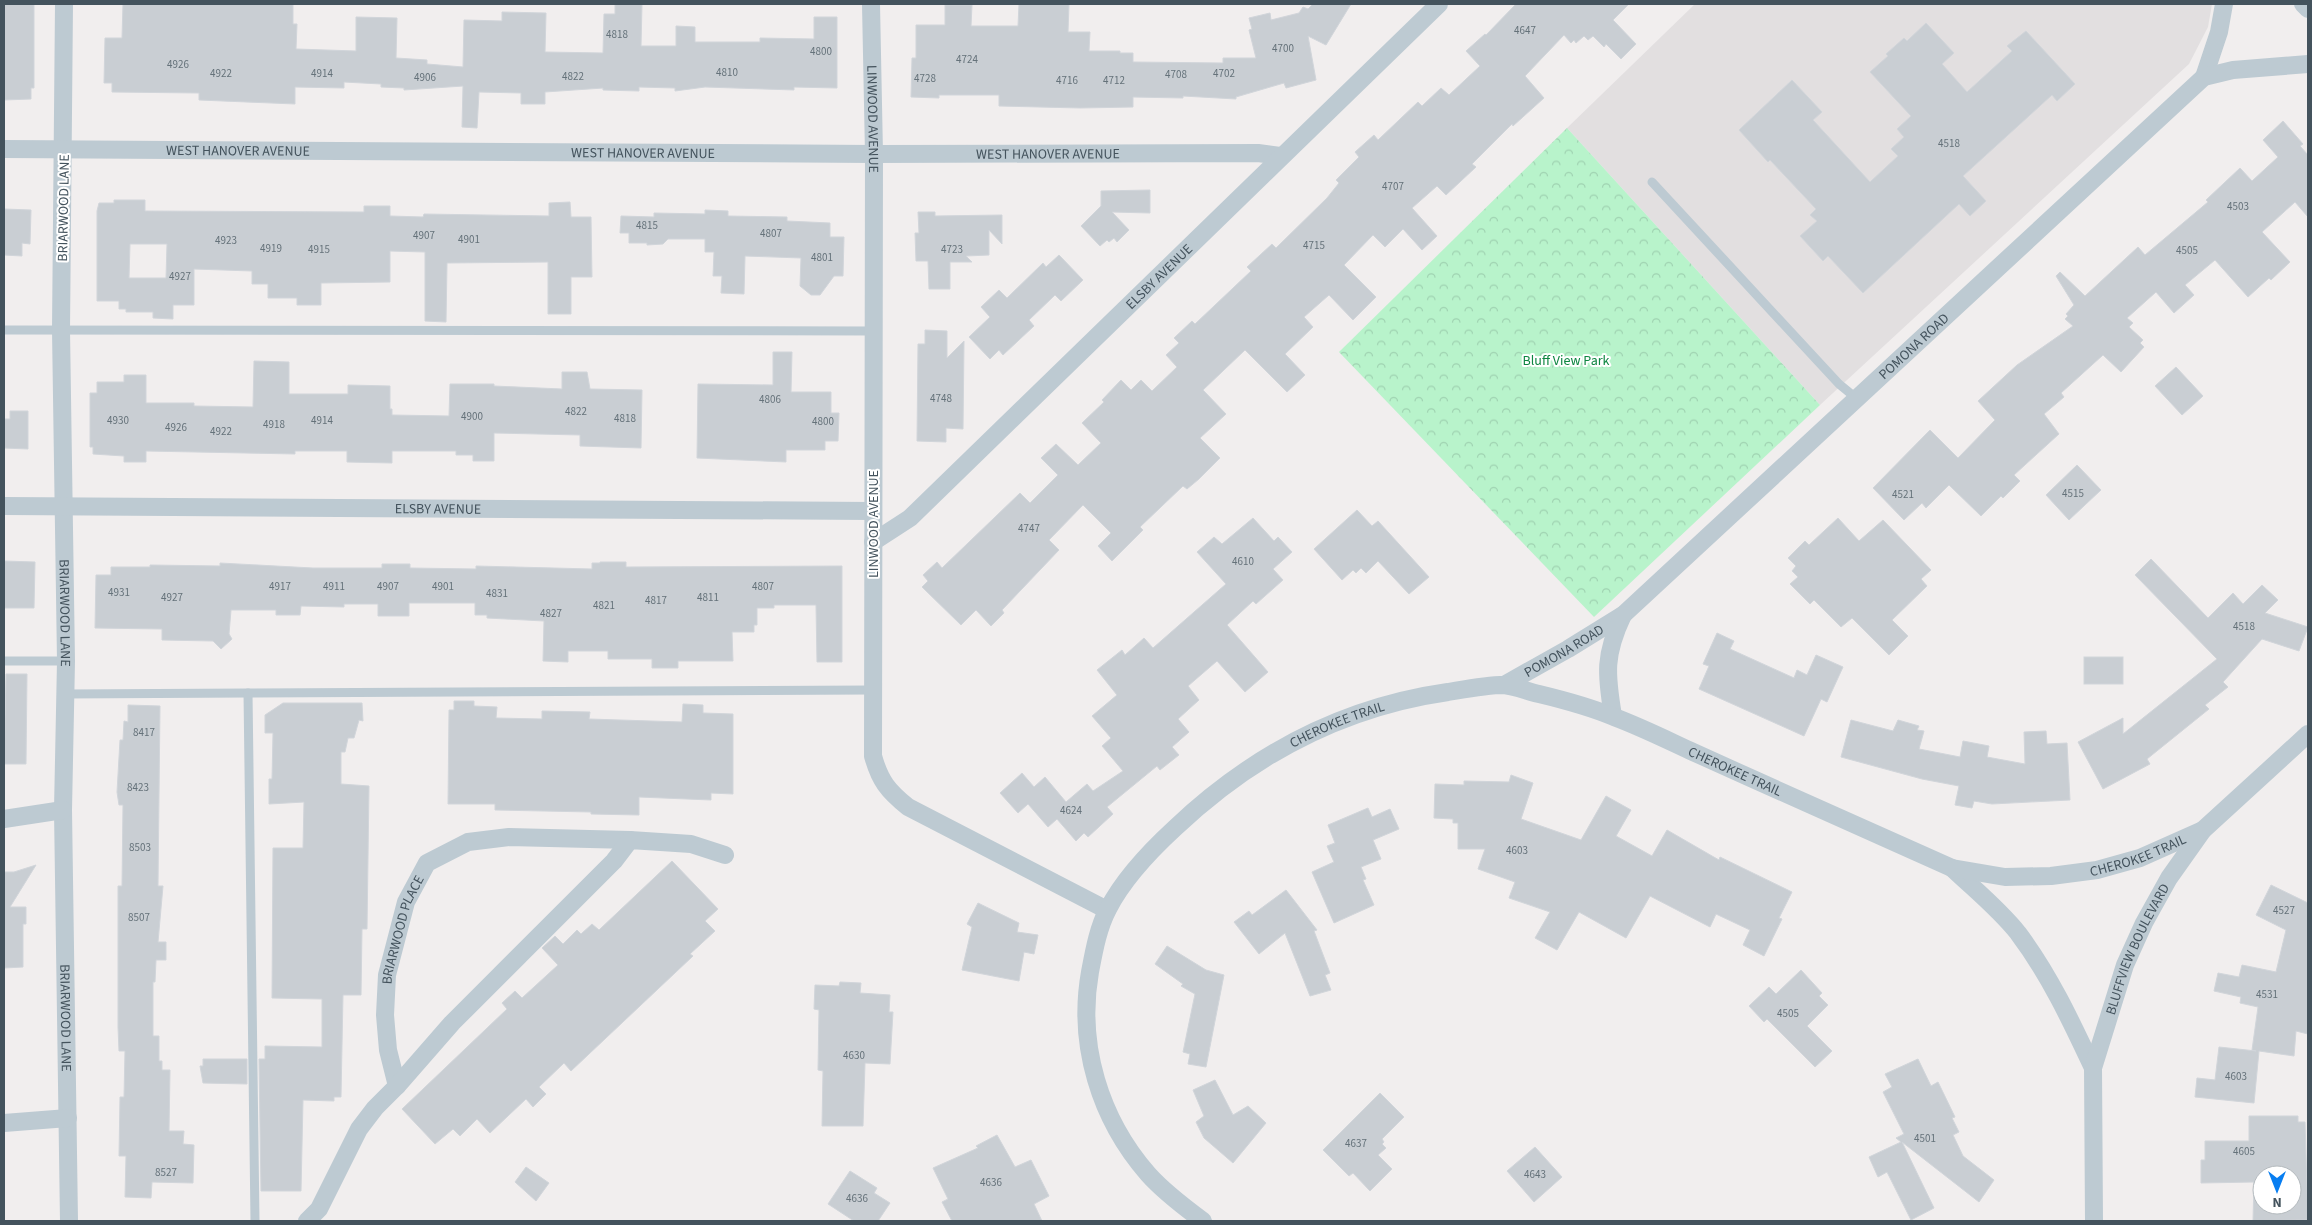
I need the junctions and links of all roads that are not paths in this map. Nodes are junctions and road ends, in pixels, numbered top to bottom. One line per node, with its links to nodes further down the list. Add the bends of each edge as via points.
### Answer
1 (64, 4): 10 (street, BRIARWOOD LANE)
2 (871, 4): 11 (street, LINWOOD AVENUE)
3 (1439, 4): 12 (street, ELSBY AVENUE)
4 (2224, 4): 8 (street, POMONA ROAD, via 2220,32)
5 (2303, 4): 6 (street)
6 (2308, 9)
7 (2308, 64): 8 (street, POMONA ROAD, via 2233,70)
8 (2204, 78): 17 (street, POMONA ROAD)
9 (4, 149): 10 (street, WEST HANOVER AVENUE)
10 (64, 150): 11 (street, WEST HANOVER AVENUE); 15 (street, BRIARWOOD LANE)
11 (874, 154): 12 (street, WEST HANOVER AVENUE, via 1258,153); 16 (street, LINWOOD AVENUE)
12 (1280, 156): 21 (street, ELSBY AVENUE, via 910,518)
13 (1652, 182): 17 (lane, via 1839,384)
14 (4, 330): 15 (lane)
15 (61, 330): 16 (lane); 19 (street, BRIARWOOD LANE)
16 (873, 331): 20 (street, LINWOOD AVENUE)
17 (1856, 398): 22 (street, POMONA ROAD)
18 (4, 506): 19 (street, ELSBY AVENUE)
19 (63, 507): 20 (street, ELSBY AVENUE); 24 (street, BRIARWOOD LANE)
20 (872, 510): 21 (street, LINWOOD AVENUE)
21 (873, 542): 26 (street, LINWOOD AVENUE)
22 (1623, 615): 25 (street, POMONA ROAD); 29 (street, POMONA ROAD, via 1611,640 1606,675)
23 (4, 661): 24 (lane)
24 (66, 661): 28 (street, BRIARWOOD LANE)
25 (1504, 685): 29 (street, CHEROKEE TRAIL); 37 (street, CHEROKEE TRAIL, via 1437,693 1358,712 1313,731 1268,756 1223,786 1153,848)
26 (872, 690): 27 (lane); 37 (street, LINWOOD AVENUE, via 873,756 878,775 891,794 908,807)
27 (248, 693): 28 (lane); 43 (lane)
28 (65, 694): 31 (street, BRIARWOOD LANE)
29 (1613, 716): 36 (street, CHEROKEE TRAIL)
30 (2308, 734): 33 (street, BLUFFVIEW BOULEVARD)
31 (63, 810): 32 (street); 40 (street, BRIARWOOD LANE)
32 (4, 819)
33 (2203, 830): 36 (street, CHEROKEE TRAIL, via 2140,858 2097,870 2005,877); 38 (street, BLUFFVIEW BOULEVARD, via 2169,878 2144,922 2125,965)
34 (630, 840): 35 (street, BRIARWOOD PLACE, via 691,844); 39 (street, via 614,861 452,1023); 39 (street, BRIARWOOD PLACE, via 509,837 468,842 428,863 406,902 387,975 388,1050)
35 (725, 855)
36 (1952, 868): 38 (street, CHEROKEE TRAIL, via 1989,902 2040,964)
37 (1107, 910): 45 (street, CHEROKEE TRAIL, via 1095,946 1088,988 1086,1028 1092,1070 1105,1108 1124,1144 1149,1176)
38 (2093, 1068): 46 (street, BLUFFVIEW BOULEVARD)
39 (397, 1086): 44 (street, via 359,1129 319,1209)
40 (68, 1118): 41 (street); 42 (street, BRIARWOOD LANE)
41 (4, 1123)
42 (70, 1221)
43 (255, 1221)
44 (308, 1221)
45 (1203, 1221)
46 (2094, 1221)

